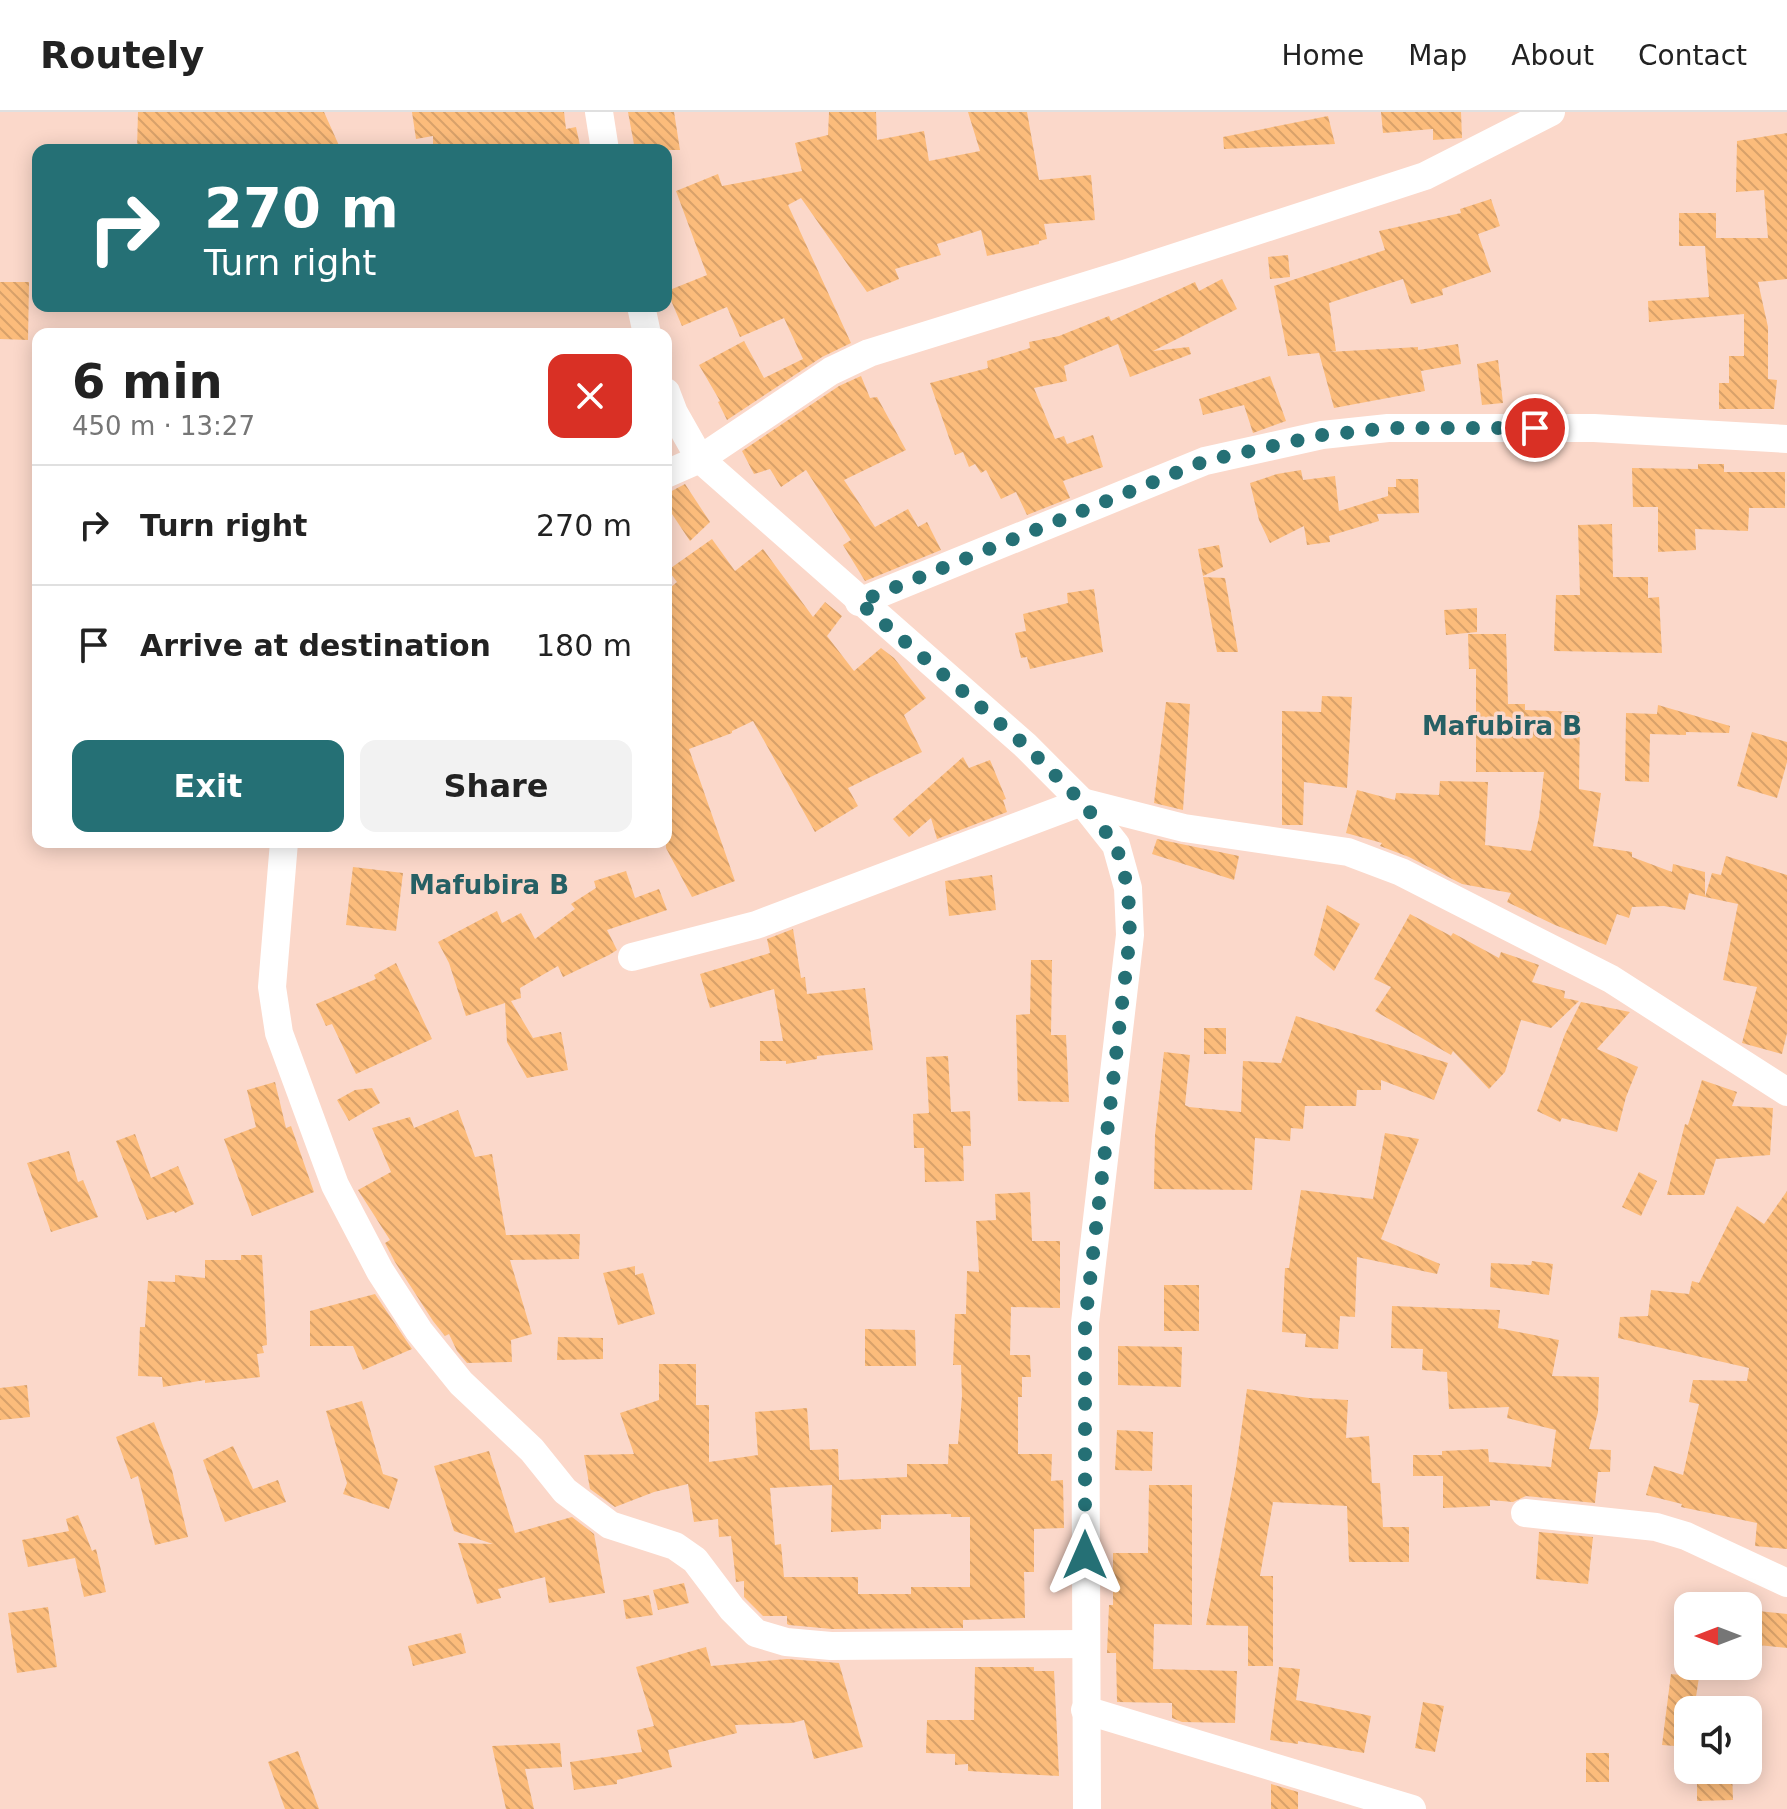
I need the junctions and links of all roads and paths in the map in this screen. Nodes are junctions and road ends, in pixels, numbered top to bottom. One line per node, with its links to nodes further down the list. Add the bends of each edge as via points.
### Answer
1 (599, 112): 3 (street)
2 (1551, 112): 6 (street, via 1425,176 869,353 831,371)
3 (604, 144)
4 (672, 408): 6 (street)
5 (1787, 439): 8 (street, via 1594,428 1388,428 1322,435 1191,466)
6 (700, 459): 7 (street); 8 (street)
7 (672, 471)
8 (859, 602): 9 (street, via 1025,745)
9 (1082, 802): 11 (street, via 756,925); 12 (street, via 1184,828 1348,852 1401,872 1611,979); 15 (street, via 1116,845 1128,888 1130,935 1085,1323)
10 (284, 848): 15 (street, via 272,987 279,1033 335,1185 419,1331 461,1383 532,1450 565,1491 610,1525 675,1546 695,1560 756,1633 786,1642)
11 (632, 957)
12 (1787, 1092)
13 (1525, 1513): 14 (street, via 1656,1527)
14 (1787, 1583)
15 (1085, 1644): 16 (street)
16 (1085, 1710): 17 (street); 18 (street)
17 (1087, 1809)
18 (1412, 1809)

